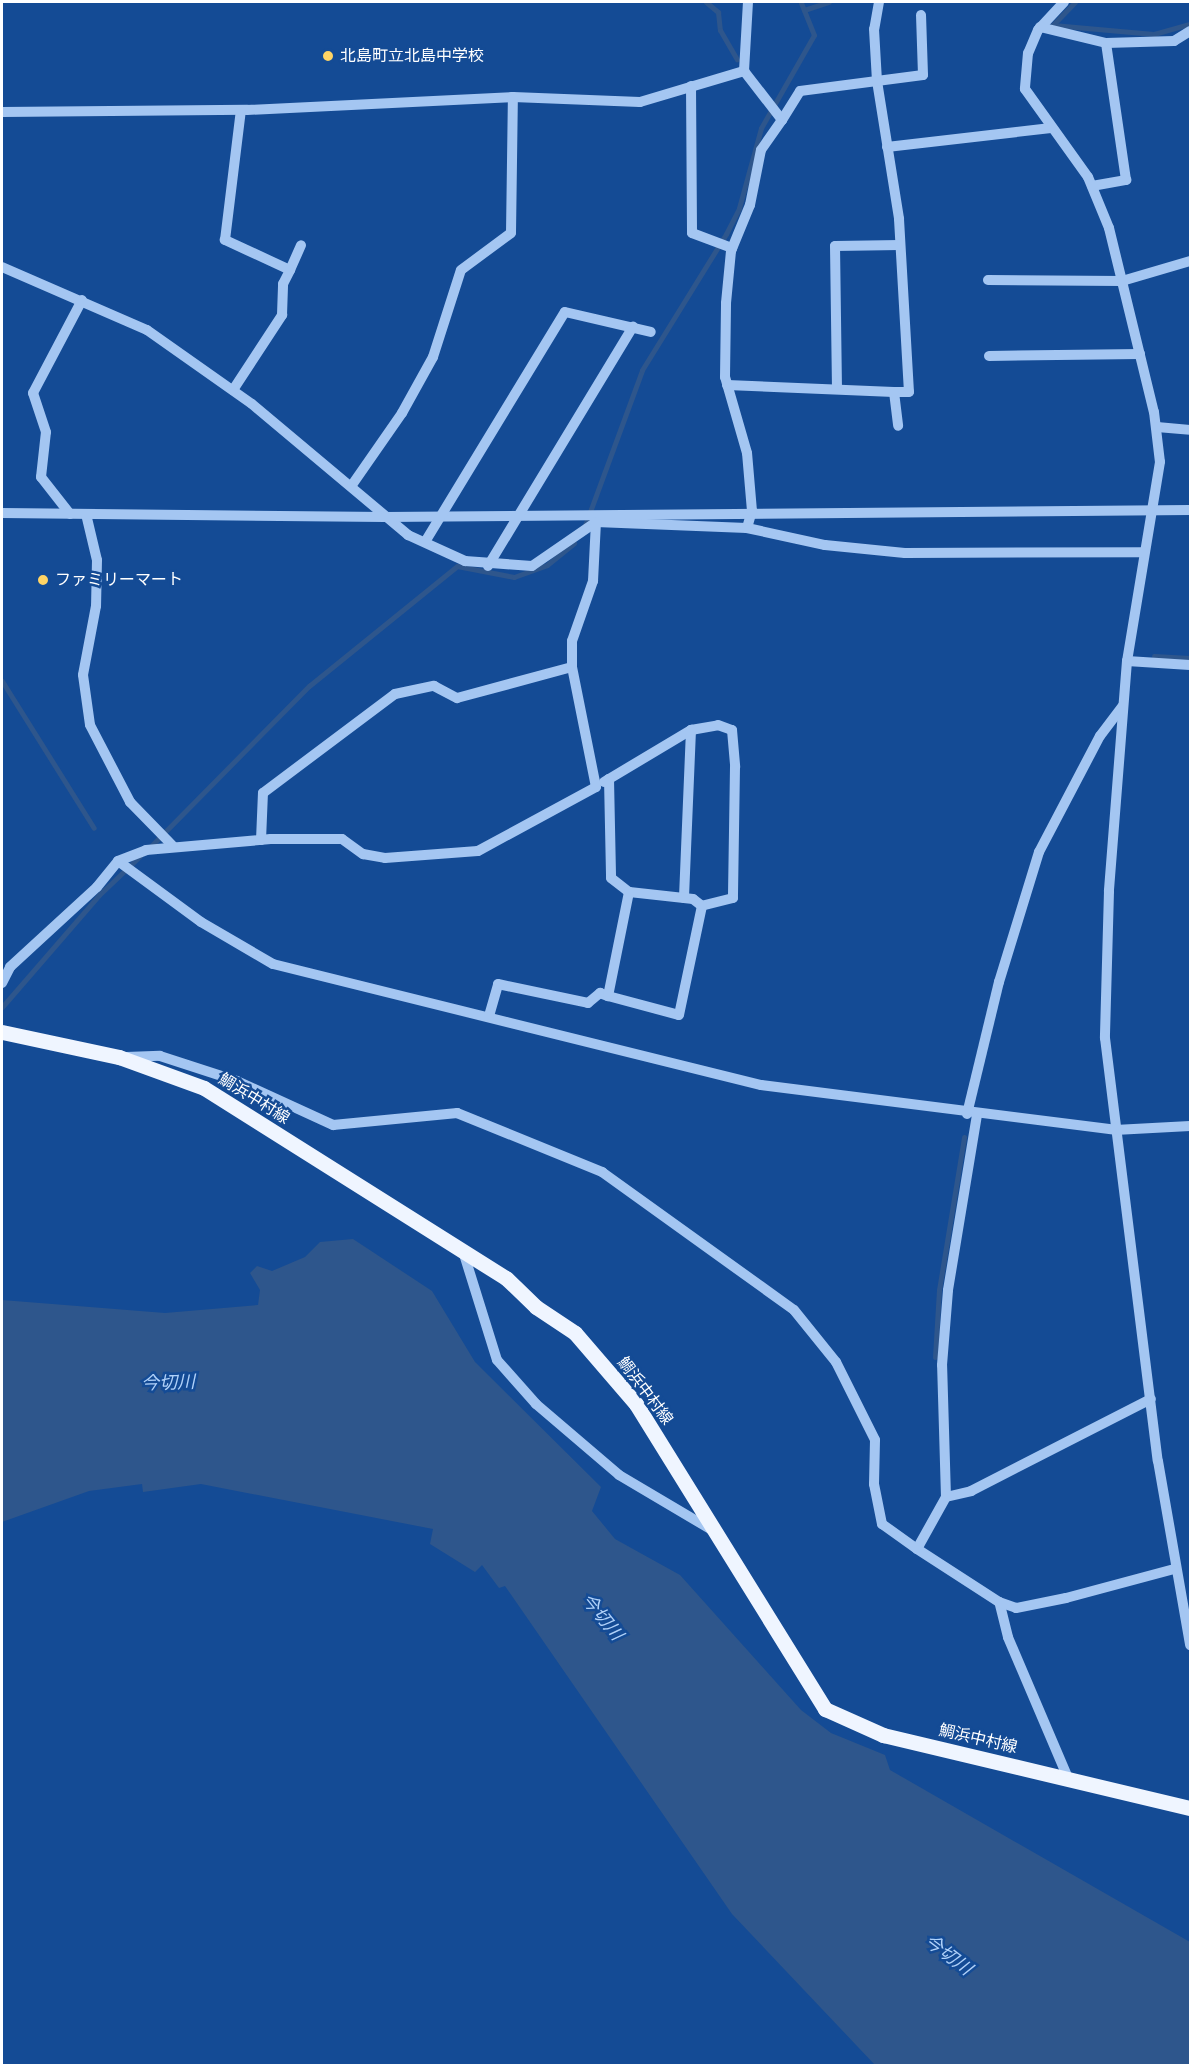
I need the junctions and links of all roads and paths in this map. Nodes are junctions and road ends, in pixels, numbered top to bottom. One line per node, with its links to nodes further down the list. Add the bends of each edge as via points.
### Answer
1 (748, 2): 8 (street)
2 (879, 2): 9 (street, via 874,30)
3 (1064, 2): 5 (street)
4 (921, 15): 9 (street, via 923,75)
5 (1040, 27): 7 (street); 15 (street, via 1028,52 1025,89)
6 (1191, 31): 7 (street, via 1174,41)
7 (1106, 43): 17 (street, via 1126,180)
8 (744, 71): 10 (street); 14 (street)
9 (877, 81): 14 (street, via 800,91); 16 (street)
10 (691, 87): 11 (street, via 640,102); 20 (street, via 692,233)
11 (513, 97): 12 (street); 38 (street, via 511,233 461,270 433,357 402,413)
12 (241, 110): 13 (street); 23 (street, via 225,240)
13 (2, 112)
14 (782, 120): 20 (street, via 761,150 750,205)
15 (1051, 128): 16 (street); 17 (street)
16 (887, 147): 19 (street)
17 (1092, 186): 25 (street, via 1109,228)
18 (301, 245): 23 (street)
19 (900, 245): 32 (street, via 836,246); 34 (street, via 909,392)
20 (732, 248): 31 (street, via 726,303)
21 (1191, 261): 25 (street)
22 (2, 267): 26 (street)
23 (290, 270): 33 (street, via 283,284 282,315)
24 (988, 280): 25 (street)
25 (1122, 281): 29 (street)
26 (82, 300): 33 (street, via 147,330); 43 (street, via 33,393 46,432 41,477)
27 (633, 327): 28 (street); 45 (street); 46 (street, via 565,312)
28 (651, 332)
29 (1140, 354): 30 (street); 36 (street)
30 (989, 356)
31 (727, 385): 32 (street); 41 (street, via 747,453)
32 (837, 389): 34 (street)
33 (233, 390): 38 (street)
34 (894, 392): 35 (street)
35 (898, 426)
36 (1157, 427): 37 (street); 39 (street, via 1160,462)
37 (1191, 430)
38 (352, 485): 47 (street)
39 (1150, 510): 40 (street); 41 (street); 51 (street)
40 (1191, 510)
41 (752, 511): 45 (street); 49 (street)
42 (2, 513): 43 (street)
43 (70, 514): 44 (street)
44 (86, 514): 47 (street); 61 (street, via 96,560 96,606 83,675 90,725 130,802)
45 (519, 515): 46 (street); 52 (street)
46 (440, 516): 47 (street); 50 (street)
47 (385, 517): 50 (street)
48 (596, 522): 49 (street); 52 (street, via 532,566); 55 (street, via 593,581 572,641)
49 (747, 528): 51 (street, via 825,545 905,553)
50 (424, 542): 52 (street, via 465,561)
51 (1144, 552): 53 (street)
52 (488, 566)
53 (1127, 661): 54 (street); 56 (street)
54 (1191, 665)
55 (572, 667): 59 (street); 60 (street, via 457,698 434,686 395,694 263,793)
56 (1123, 706): 71 (street, via 1100,736 1040,852 999,982); 73 (street, via 1106,972 1105,1038)
57 (691, 730): 58 (street); 64 (street); 65 (street, via 718,725 732,730 735,767 733,898)
58 (609, 779): 59 (street); 63 (street, via 609,867 611,878)
59 (596, 787): 60 (street, via 478,851 385,858 363,854 342,839)
60 (261, 840): 61 (street)
61 (174, 846): 62 (street)
62 (118, 861): 66 (street, via 97,887 10,967); 68 (street, via 201,922 273,964)
63 (629, 892): 64 (street); 67 (street)
64 (684, 898): 65 (street)
65 (702, 906): 67 (street, via 679,1015)
66 (2, 983)
67 (608, 996): 68 (street, via 600,993 588,1003 498,984)
68 (489, 1016): 71 (street, via 761,1085)
69 (2, 1032): 70 (main road, 鯛浜中村線)
70 (118, 1057): 74 (main road, 鯛浜中村線, via 204,1088); 78 (street, via 160,1056 237,1081 333,1125 457,1113 602,1172 794,1310 836,1362 875,1440 874,1484 882,1524)
71 (972, 1115): 73 (street); 76 (street, via 942,1365)
72 (1191, 1126): 73 (street)
73 (1115, 1130): 75 (street)
74 (463, 1251): 77 (main road, 鯛浜中村線, via 575,1333 636,1404); 77 (street, via 497,1360 504,1369 536,1404 619,1475)
75 (1151, 1399): 76 (street, via 992,1481); 79 (street)
76 (946, 1497): 78 (street)
77 (714, 1531): 82 (main road, 鯛浜中村線, via 825,1709 883,1735)
78 (917, 1549): 80 (street)
79 (1174, 1569): 80 (street, via 1016,1608); 81 (street)
80 (999, 1602): 82 (street, via 1008,1637)
81 (1191, 1644)
82 (1068, 1778): 83 (main road, 鯛浜中村線)
83 (1191, 1808)

